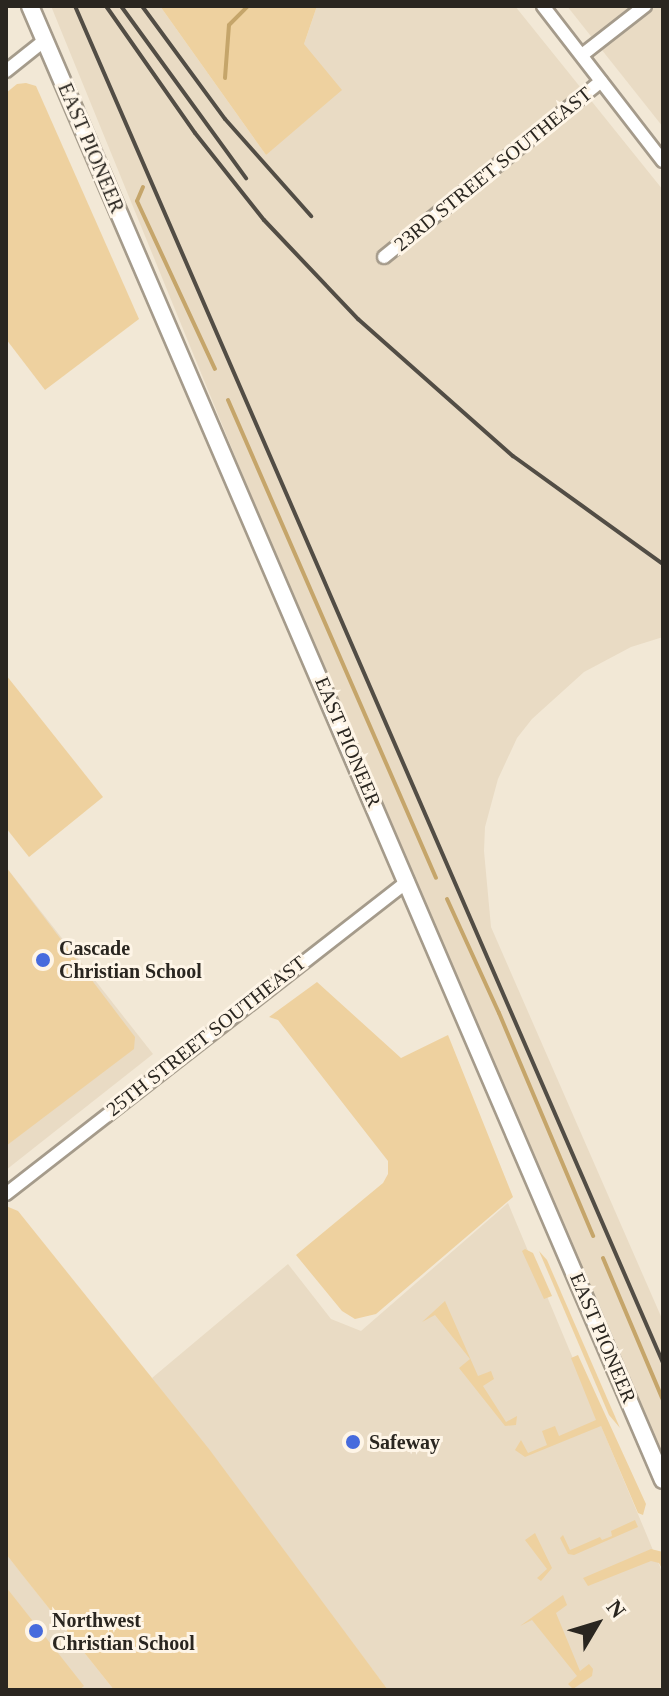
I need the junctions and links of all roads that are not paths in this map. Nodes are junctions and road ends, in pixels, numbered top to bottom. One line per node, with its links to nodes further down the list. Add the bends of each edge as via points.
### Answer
1 (30, 6): 4 (street, EAST PIONEER)
2 (543, 6): 5 (street)
3 (645, 6): 5 (street, 23RD STREET SOUTHEAST)
4 (45, 40): 6 (street); 10 (street, EAST PIONEER)
5 (582, 55): 7 (street)
6 (6, 71)
7 (601, 81): 8 (street); 9 (street, 23RD STREET SOUTHEAST)
8 (663, 161)
9 (384, 257)
10 (408, 881): 11 (street, 25TH STREET SOUTHEAST); 12 (street, EAST PIONEER)
11 (6, 1194)
12 (663, 1480)

